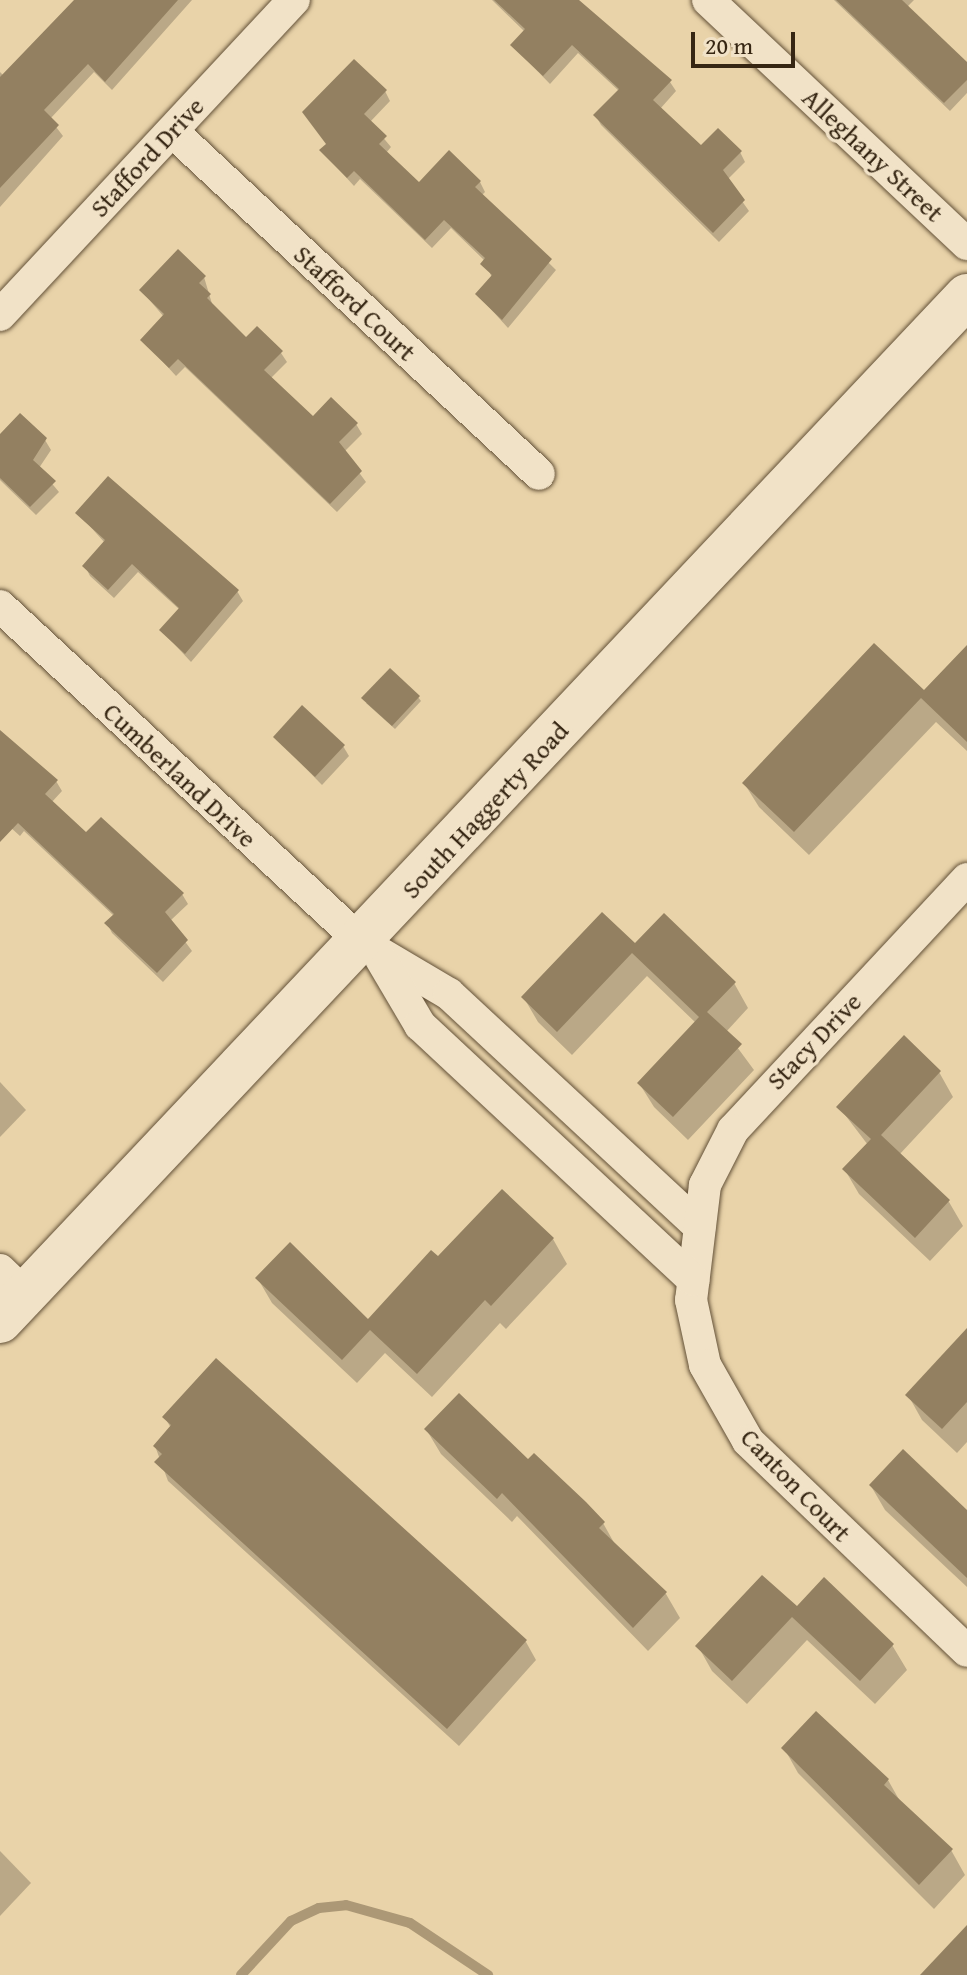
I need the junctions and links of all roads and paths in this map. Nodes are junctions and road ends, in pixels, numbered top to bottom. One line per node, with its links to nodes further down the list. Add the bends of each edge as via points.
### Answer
1 (294, 0): 3 (street, Stafford Drive)
2 (708, 0): 4 (street, Alleghany Street)
3 (172, 131): 6 (street, Stafford Drive); 7 (street, Stafford Court)
4 (967, 244)
5 (967, 296): 10 (main road, South Haggerty Road)
6 (0, 315)
7 (539, 474)
8 (0, 606): 10 (street, Cumberland Drive)
9 (967, 879): 11 (street, Stacy Drive, via 733,1130 705,1185)
10 (371, 950): 11 (street, via 449,994); 12 (street, via 420,1025); 13 (main road, South Haggerty Road)
11 (700, 1227): 12 (street, Canton Court)
12 (693, 1280): 14 (street, Canton Court, via 693,1324 705,1365 748,1441)
13 (8, 1295)
14 (967, 1651)

